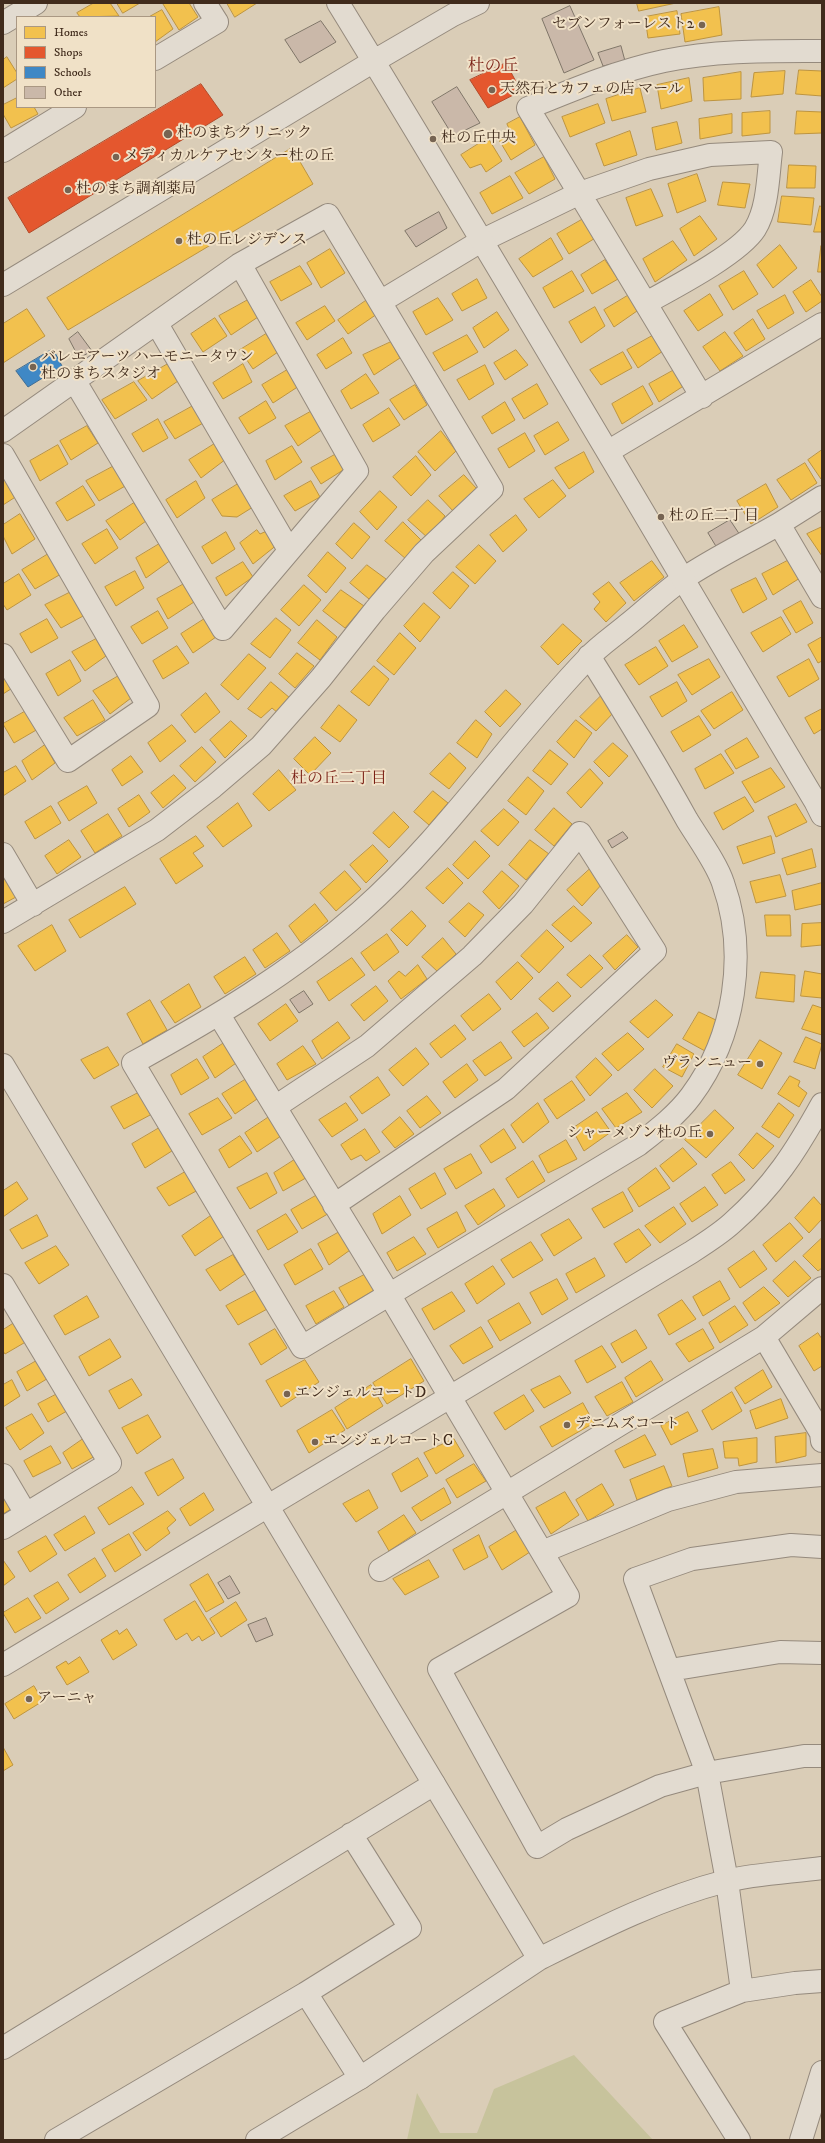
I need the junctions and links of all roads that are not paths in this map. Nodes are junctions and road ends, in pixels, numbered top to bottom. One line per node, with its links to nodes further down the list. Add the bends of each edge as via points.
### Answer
1 (36, 3): 5 (street)
2 (205, 3): 7 (street, via 216,22)
3 (338, 3): 8 (street)
4 (478, 3): 8 (street)
5 (3, 22)
6 (822, 51): 11 (street, via 725,52 664,61 595,80 528,108)
7 (156, 58)
8 (374, 61): 12 (street); 14 (street)
9 (73, 108): 10 (street)
10 (3, 150)
11 (580, 193): 12 (street); 16 (street); 16 (street, via 650,168 710,155 771,152 764,202 755,230 736,248)
12 (481, 240): 15 (street); 22 (street)
13 (240, 264): 15 (street, via 328,215); 17 (street); 26 (street, via 357,471)
14 (3, 285)
15 (380, 302): 33 (street, via 492,490 424,553 321,678 260,746 213,787 157,830)
16 (646, 303): 20 (street)
17 (157, 324): 19 (street); 26 (street)
18 (822, 324): 20 (street)
19 (74, 380): 21 (street); 26 (street, via 224,629)
20 (702, 397): 22 (street)
21 (3, 430)
22 (609, 452): 27 (street)
23 (3, 454): 29 (street, via 148,706 68,761)
24 (822, 497): 25 (street)
25 (779, 524): 27 (street); 28 (street)
26 (289, 550)
27 (683, 579): 30 (street); 31 (street)
28 (822, 597)
29 (3, 655)
30 (589, 656): 35 (street, via 409,865 360,912 315,948); 42 (street, via 647,749 723,882 732,917 736,956 733,992 724,1035 712,1064 690,1097 638,1146)
31 (822, 815)
32 (3, 854): 33 (street)
33 (33, 905): 34 (street)
34 (3, 922)
35 (219, 1015): 38 (street); 42 (street, via 133,1063 302,1347)
36 (3, 1065): 49 (street)
37 (822, 1104): 44 (street, via 798,1148 773,1182 732,1224 690,1253)
38 (275, 1107): 39 (street); 39 (street, via 367,1046 472,956 523,904 580,833 655,951 506,1089)
39 (334, 1205): 42 (street)
40 (3, 1285): 50 (street, via 110,1463)
41 (822, 1288): 43 (street)
42 (389, 1294): 44 (street)
43 (764, 1337): 45 (street, via 821,1433); 48 (street)
44 (448, 1398): 48 (street); 49 (street)
45 (822, 1441)
46 (3, 1475): 50 (street)
47 (822, 1475): 53 (street, via 736,1482 668,1500)
48 (506, 1492): 53 (street); 54 (street)
49 (269, 1508): 56 (street); 60 (street)
50 (26, 1514): 51 (street)
51 (3, 1528)
52 (822, 1547): 57 (street, via 791,1545 692,1559 635,1579)
53 (542, 1552): 59 (street, via 568,1596 439,1669 537,1847 567,1829 660,1786)
54 (380, 1570)
55 (822, 1653): 57 (street, via 780,1652)
56 (3, 1665)
57 (670, 1670): 59 (street)
58 (822, 1756): 59 (street, via 804,1756)
59 (707, 1773): 63 (street)
60 (434, 1784): 61 (street); 64 (street)
61 (351, 1834): 67 (street, via 410,1928); 68 (street)
62 (822, 1868): 63 (street)
63 (727, 1880): 64 (street, via 662,1902 601,1928); 66 (street)
64 (539, 1959): 70 (street)
65 (822, 1981): 66 (street)
66 (742, 1991): 73 (street, via 665,2022)
67 (306, 1993): 70 (street); 71 (street)
68 (3, 2048)
69 (822, 2072): 74 (street)
70 (360, 2078): 72 (street)
71 (56, 2140)
72 (258, 2140)
73 (739, 2140)
74 (800, 2140)

